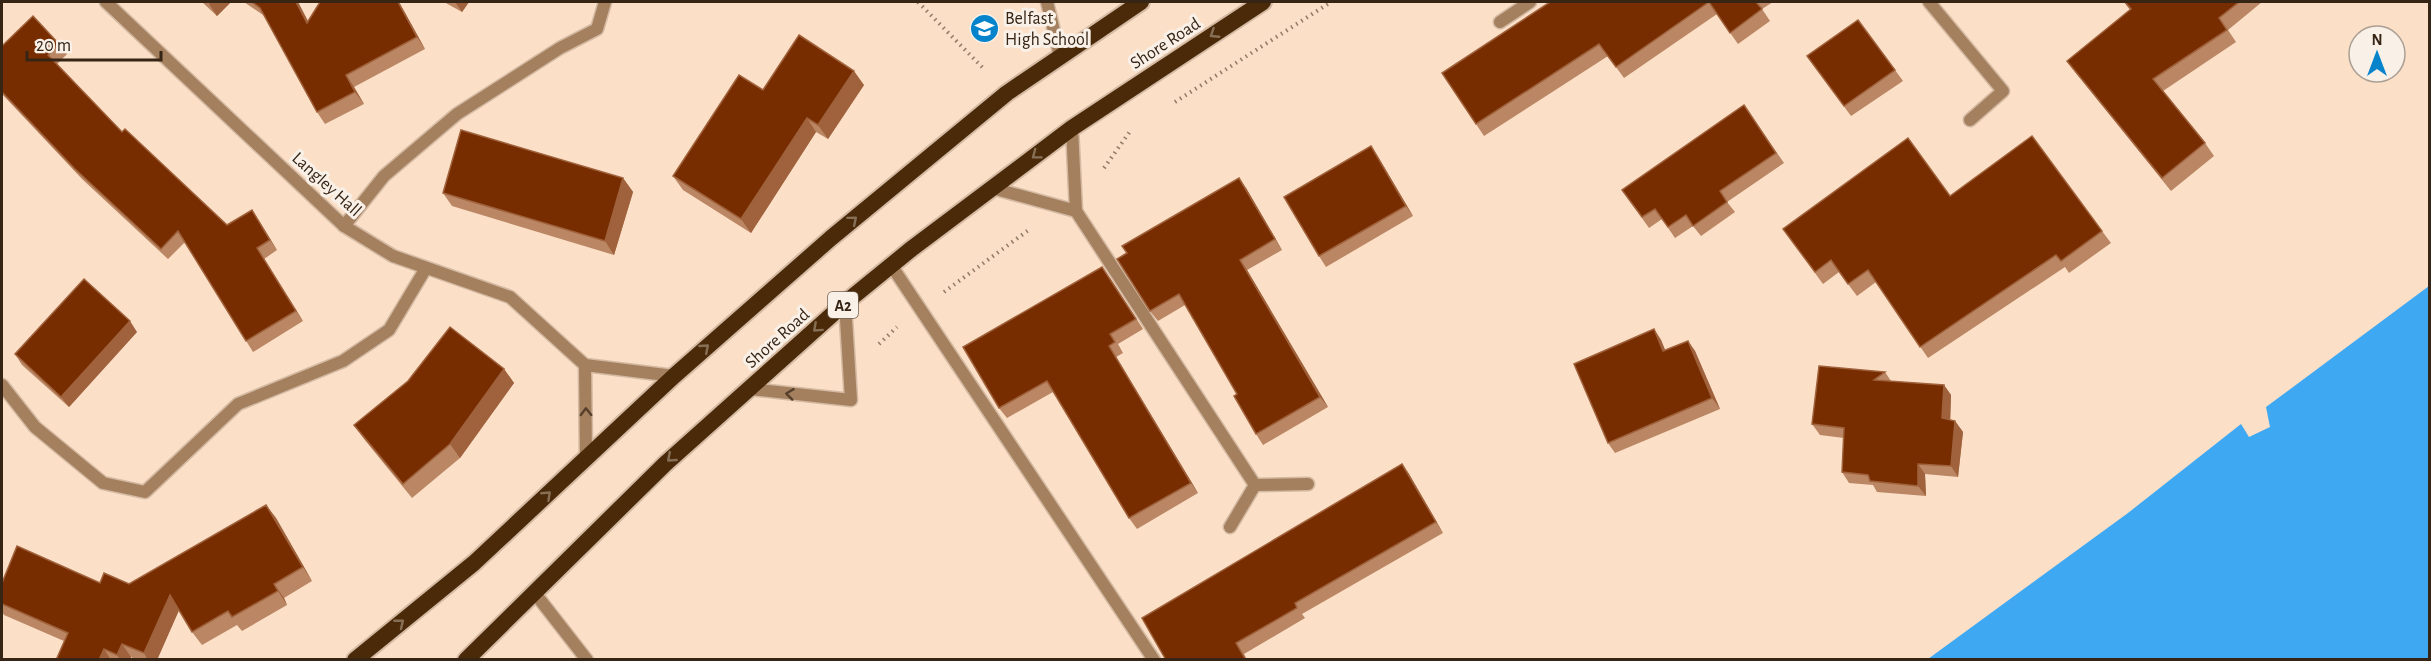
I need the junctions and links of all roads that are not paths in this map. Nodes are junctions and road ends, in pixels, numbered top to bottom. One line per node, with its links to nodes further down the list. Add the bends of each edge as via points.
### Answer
1 (106, 2): 14 (street, Langley Hall)
2 (605, 2): 14 (street, via 597,29 456,114 384,176)
3 (1047, 2): 9 (street)
4 (1141, 2): 9 (highway)
5 (1263, 2): 11 (highway, Shore Road / A2, one-way to 11)
6 (1530, 2): 8 (street)
7 (1929, 2): 10 (street, via 2002,91)
8 (1500, 22)
9 (1060, 56): 19 (highway, one-way to 9, via 831,238 1007,93)
10 (1970, 120)
11 (1072, 128): 12 (highway, Shore Road / A2, one-way to 12); 13 (street)
12 (992, 188): 13 (street); 15 (highway, Shore Road / A2)
13 (1076, 211): 24 (street)
14 (344, 226): 16 (street, Langley Hall, via 393,256)
15 (891, 265): 17 (highway, Shore Road / A2); 30 (street)
16 (426, 268): 18 (street, Langley Hall, via 510,297); 20 (street, via 389,330 343,361 238,404 145,492 103,483 35,427)
17 (845, 303): 21 (highway, Shore Road / A2, one-way to 21); 21 (street, one-way to 21, via 851,400)
18 (585, 365): 19 (street); 22 (street, one-way to 18)
19 (674, 376): 22 (highway)
20 (2, 385)
21 (750, 389): 26 (highway, Shore Road / A2, one-way to 26, via 665,464)
22 (586, 458): 27 (highway, one-way to 22, via 474,563)
23 (1308, 484): 24 (street)
24 (1256, 485): 25 (street)
25 (1230, 527)
26 (534, 592): 28 (highway, Shore Road / A2); 29 (street)
27 (355, 660)
28 (466, 660)
29 (587, 660)
30 (1154, 660)

